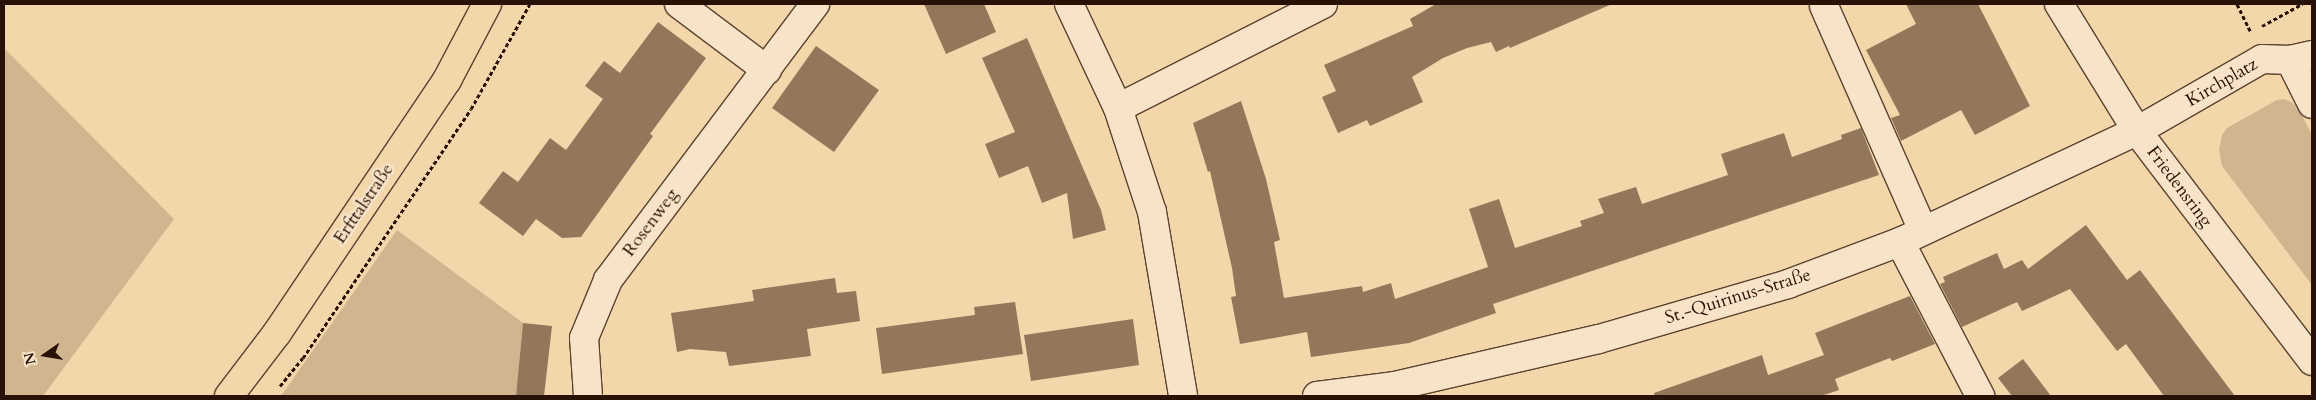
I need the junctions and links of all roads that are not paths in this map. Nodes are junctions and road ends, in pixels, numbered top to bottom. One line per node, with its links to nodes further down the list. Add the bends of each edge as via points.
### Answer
1 (487, 4): 15 (main road, Erfttalstraße, via 447,80 277,333)
2 (679, 4): 9 (street)
3 (815, 4): 9 (street, Rosenweg)
4 (1070, 4): 11 (street)
5 (1323, 4): 11 (street)
6 (2059, 4): 12 (street, Friedensring)
7 (1824, 6): 13 (street)
8 (2301, 58): 10 (street); 12 (street, Kirchplatz, via 2262,59)
9 (768, 70): 16 (street, Rosenweg, via 608,280 584,338)
10 (2312, 104)
11 (1118, 108): 17 (street, via 1152,212)
12 (2137, 132): 13 (street, St.-Quirinus-Straße); 14 (street, Friedensring)
13 (1912, 236): 18 (street, St.-Quirinus-Straße, via 1788,284 1599,339 1395,386); 19 (street)
14 (2312, 361)
15 (229, 396)
16 (588, 396)
17 (1183, 396)
18 (1317, 396)
19 (1980, 396)

